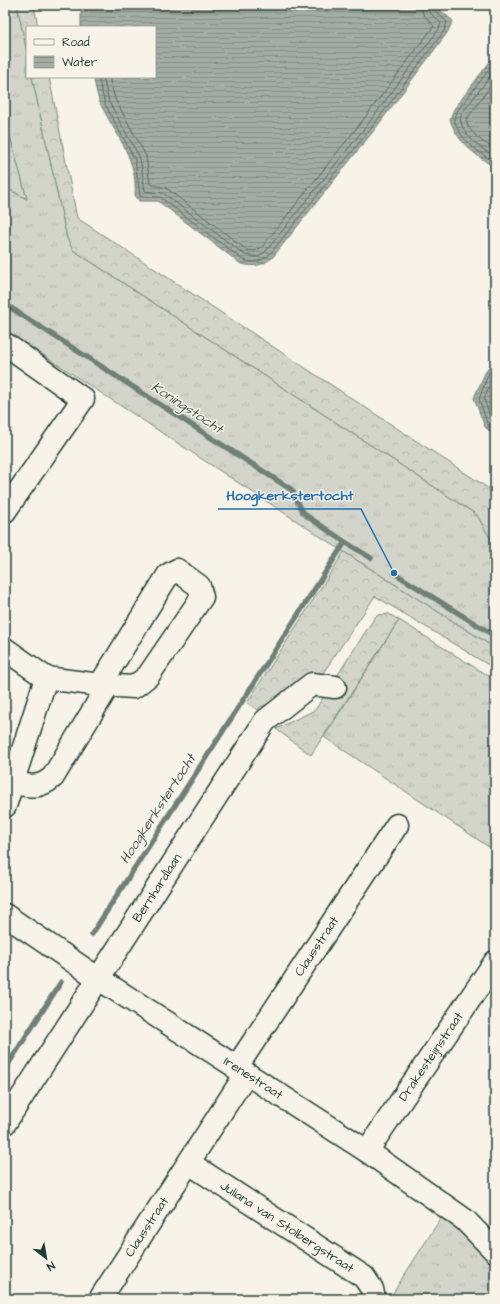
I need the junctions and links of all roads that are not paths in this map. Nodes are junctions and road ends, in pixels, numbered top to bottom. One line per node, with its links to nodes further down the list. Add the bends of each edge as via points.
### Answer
1 (5, 344): 2 (street, via 83,399)
2 (5, 511)
3 (5, 649): 4 (street)
4 (46, 678): 5 (street); 7 (street)
5 (104, 685): 5 (street, via 168,575 177,570 199,586 202,598 148,676 134,687); 7 (street, via 53,777 44,785)
6 (335, 687): 12 (street, Bernhardlaan, via 312,684 265,721)
7 (13, 783): 8 (street)
8 (5, 806)
9 (397, 825): 13 (street, Clausstraat)
10 (5, 915): 12 (street, Irenestraat)
11 (495, 962): 15 (street, Drakesteijnstraat)
12 (99, 979): 13 (street, Irenestraat); 14 (street, Bernhardlaan)
13 (241, 1071): 15 (street, Irenestraat); 16 (street, Clausstraat)
14 (5, 1124)
15 (367, 1151): 17 (street, Irenestraat, via 465,1220)
16 (188, 1163): 18 (street, Clausstraat); 19 (street, Juliana van Stolbergstraat, via 364,1277)
17 (495, 1251)
18 (100, 1299)
19 (374, 1299)

